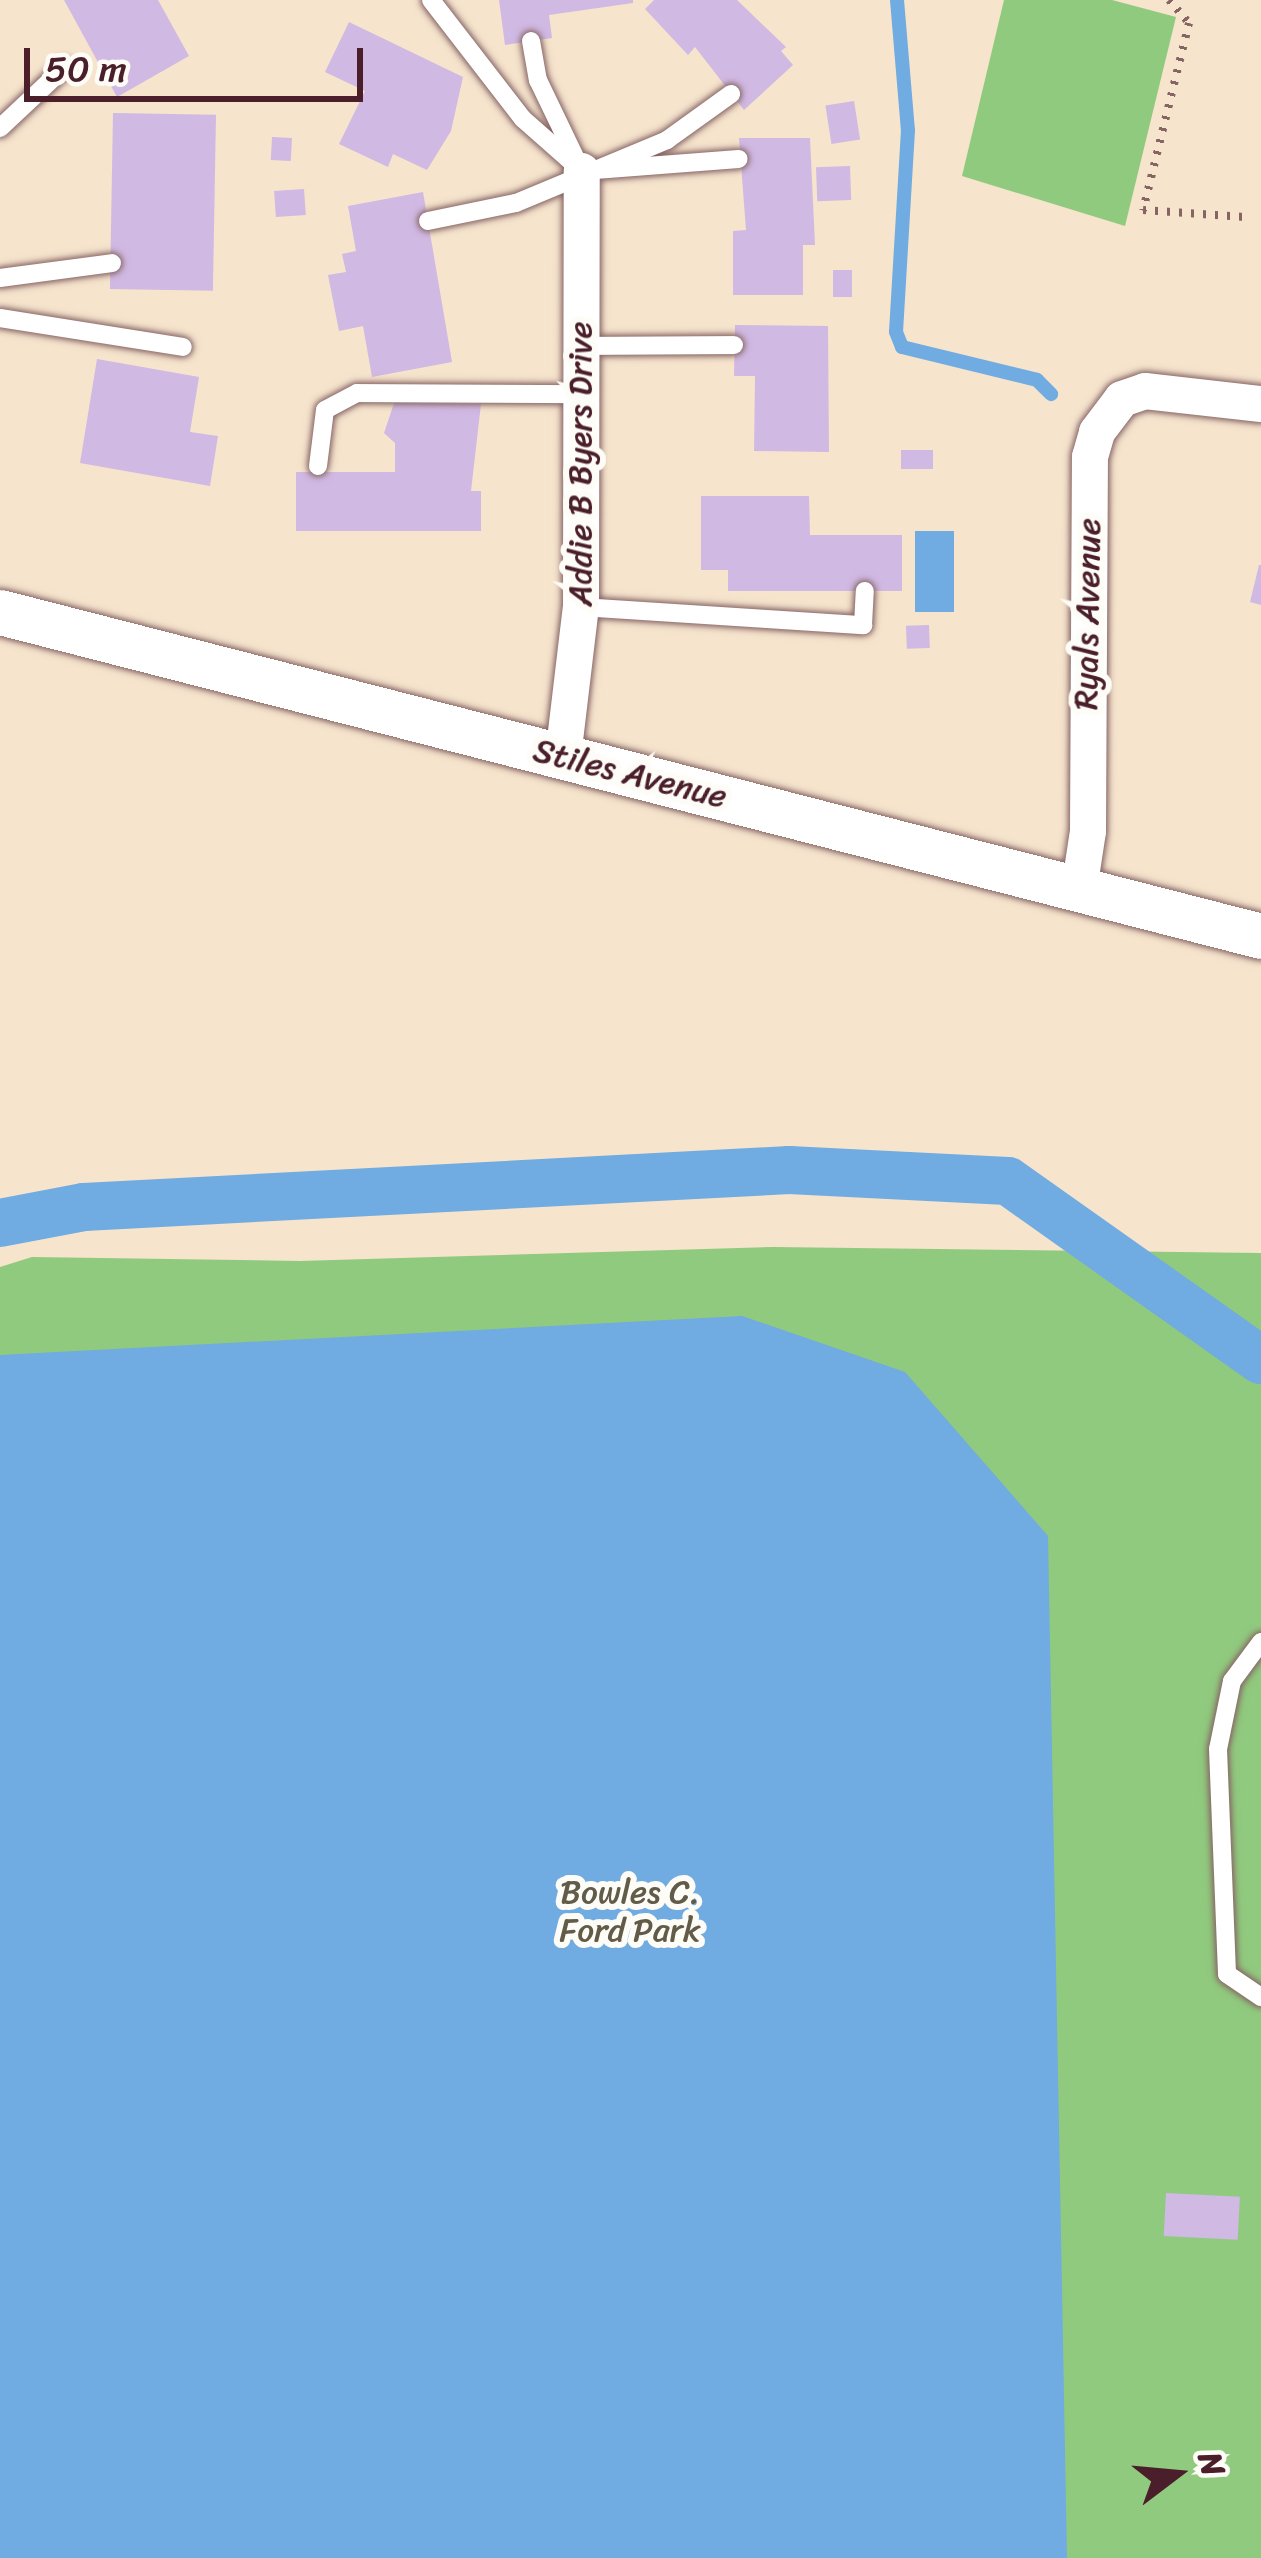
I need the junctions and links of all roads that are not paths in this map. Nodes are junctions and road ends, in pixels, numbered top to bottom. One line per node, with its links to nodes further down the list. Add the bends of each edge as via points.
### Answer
1 (431, 0): 7 (lane, via 523,118)
2 (531, 40): 7 (lane, via 538,80)
3 (64, 68): 5 (lane)
4 (731, 94): 7 (lane, via 667,140)
5 (0, 128)
6 (739, 159): 7 (lane)
7 (582, 171): 8 (lane, via 516,202); 13 (street, Addie B Byers Drive)
8 (428, 221)
9 (112, 263): 10 (lane)
10 (0, 278)
11 (0, 319): 14 (lane)
12 (734, 345): 13 (lane)
13 (582, 346): 15 (street, Addie B Byers Drive)
14 (183, 347)
15 (582, 394): 17 (lane, via 357,393 325,410); 19 (street, Addie B Byers Drive)
16 (1261, 404): 22 (street, Ryals Avenue, via 1173,388 1122,399 1090,457 1088,831)
17 (318, 466)
18 (865, 591): 19 (lane, via 863,625)
19 (581, 607): 21 (street, Addie B Byers Drive)
20 (0, 612): 21 (street, Stiles Avenue)
21 (563, 757): 22 (street, Stiles Avenue)
22 (1079, 890): 23 (street, Stiles Avenue)
23 (1261, 936)
24 (1261, 1642): 25 (lane, via 1232,1681 1218,1749 1227,1974)
25 (1261, 1997)

